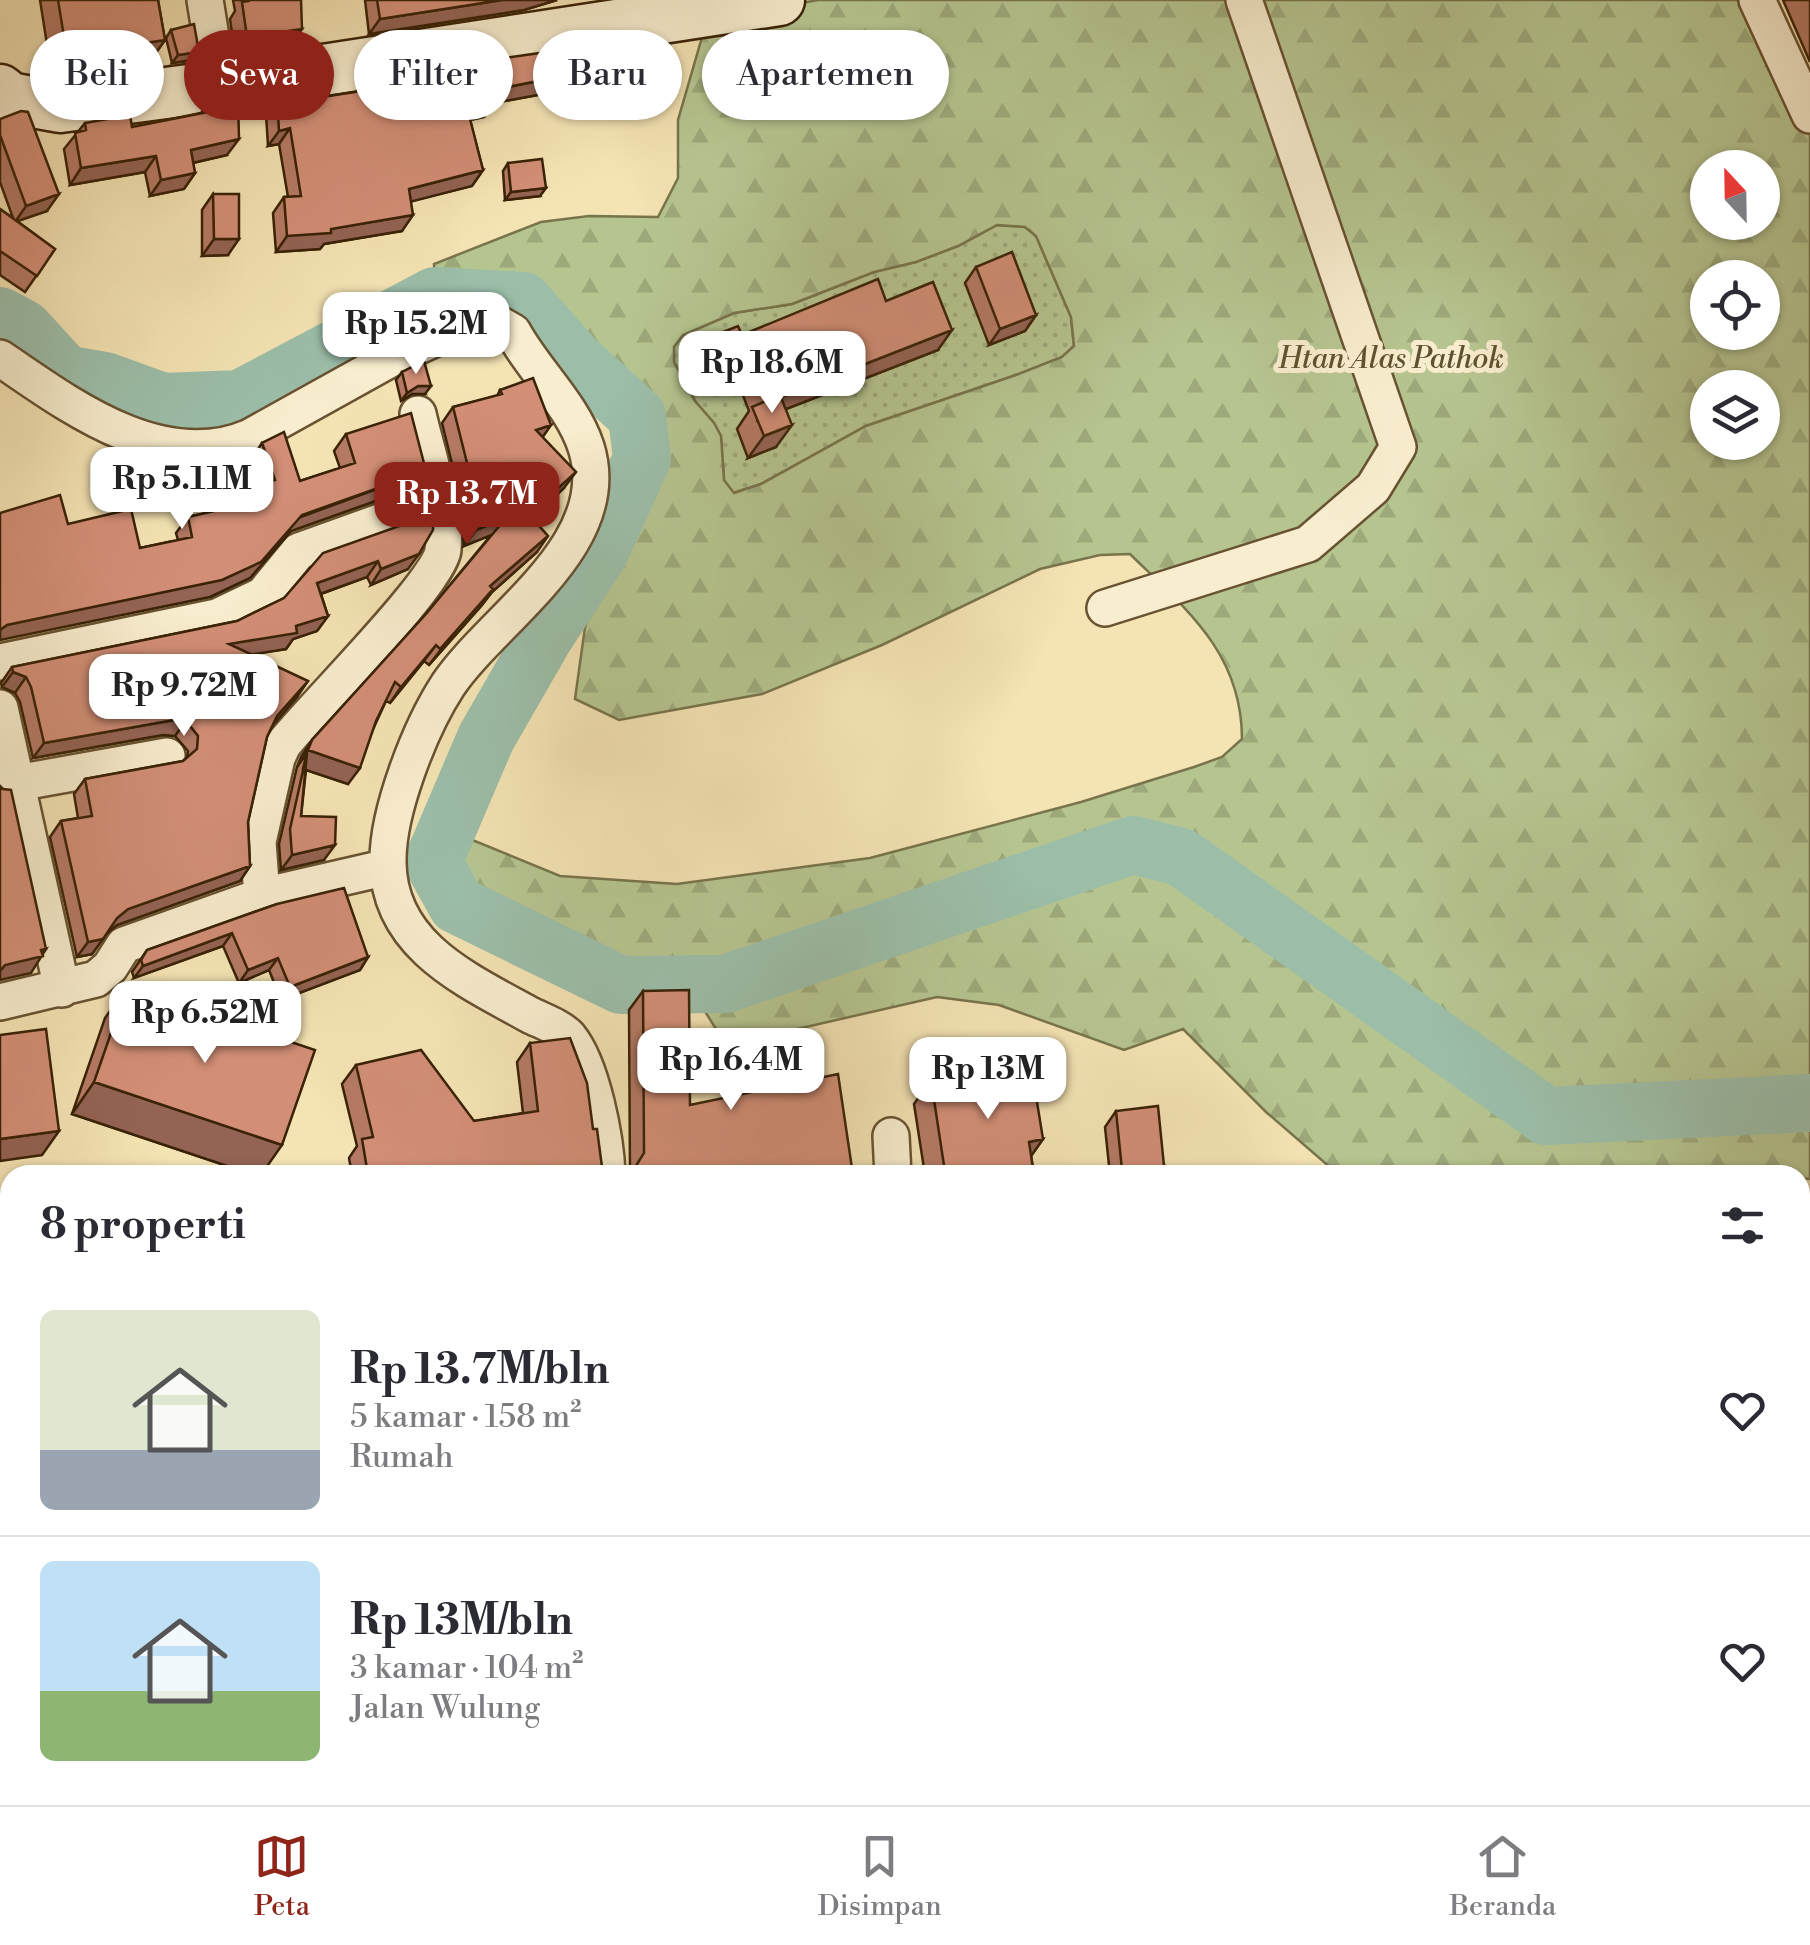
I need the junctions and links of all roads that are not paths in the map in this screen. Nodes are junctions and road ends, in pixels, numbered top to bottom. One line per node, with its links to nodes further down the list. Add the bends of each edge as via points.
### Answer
1 (205, 0): 6 (street)
2 (778, 0): 5 (street)
3 (1244, 0): 14 (street, via 1398,447 1374,488 1308,544)
4 (1757, 0): 10 (street)
5 (702, 6): 7 (street)
6 (210, 30)
7 (334, 67)
8 (184, 91): 9 (street, via 60,107)
9 (11, 103)
10 (1810, 115)
11 (0, 358): 19 (street, via 106,422 189,449 250,436 462,326 499,324 513,332 576,426 590,467 590,492 555,568 449,684 412,756)
12 (418, 414): 13 (street)
13 (438, 500): 15 (street, via 299,551 263,595 218,617); 20 (street, via 439,566 276,758 258,842)
14 (1105, 608)
15 (0, 662)
16 (0, 708): 18 (street)
17 (167, 756): 18 (street)
18 (8, 784): 21 (street)
19 (388, 867): 20 (street); 24 (street, via 400,917 432,957 570,1039 588,1078)
20 (262, 896): 21 (street, via 130,942 104,974)
21 (62, 989): 22 (street)
22 (0, 1002)
23 (890, 1136): 25 (street)
24 (605, 1165)
25 (892, 1165)

